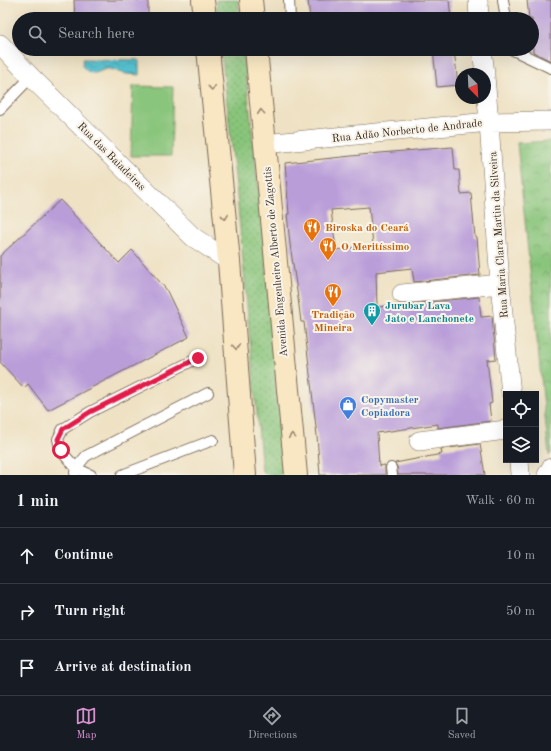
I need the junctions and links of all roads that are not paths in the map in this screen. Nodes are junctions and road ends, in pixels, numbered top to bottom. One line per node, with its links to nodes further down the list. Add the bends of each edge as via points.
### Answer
1 (203, 0): 6 (main road)
2 (251, 0): 7 (main road)
3 (289, 0): 8 (lane)
4 (478, 0): 9 (street)
5 (503, 0): 10 (lane)
6 (204, 12)
7 (252, 12)
8 (290, 12)
9 (479, 12)
10 (505, 12)
11 (0, 44): 18 (street, Rua das Baiadeiras)
12 (209, 56): 24 (main road, one-way to 24)
13 (257, 56): 23 (main road, Avenida Engenheiro Alberto de Zagottis, one-way to 13)
14 (483, 56): 16 (street, Rua Maria Clara Martin da Silveira)
15 (526, 56): 17 (lane)
16 (484, 68)
17 (551, 68)
18 (31, 77): 20 (lane); 24 (street, Rua das Baiadeiras, via 193,237)
19 (488, 104): 22 (street, Rua Maria Clara Martin da Silveira)
20 (0, 109)
21 (551, 121): 22 (street, Rua Adão Norberto de Andrade)
22 (490, 122): 23 (street, Rua Adão Norberto de Andrade); 25 (street, Rua Maria Clara Martin da Silveira)
23 (264, 144): 39 (main road, Avenida Engenheiro Alberto de Zagottis, one-way to 23)
24 (229, 260): 38 (main road, one-way to 38)
25 (500, 284): 26 (street); 28 (street, Rua Maria Clara Martin da Silveira)
26 (402, 294)
27 (198, 358): 35 (lane, via 90,412 63,429 58,439 61,450)
28 (512, 391)
29 (208, 393): 35 (lane, via 86,456)
30 (503, 430): 32 (street)
31 (213, 440): 37 (lane)
32 (418, 441)
33 (519, 463): 40 (street)
34 (551, 468): 41 (street)
35 (75, 471): 36 (lane)
36 (91, 475)
37 (122, 475)
38 (245, 475)
39 (296, 475)
40 (520, 475)
41 (548, 475)

